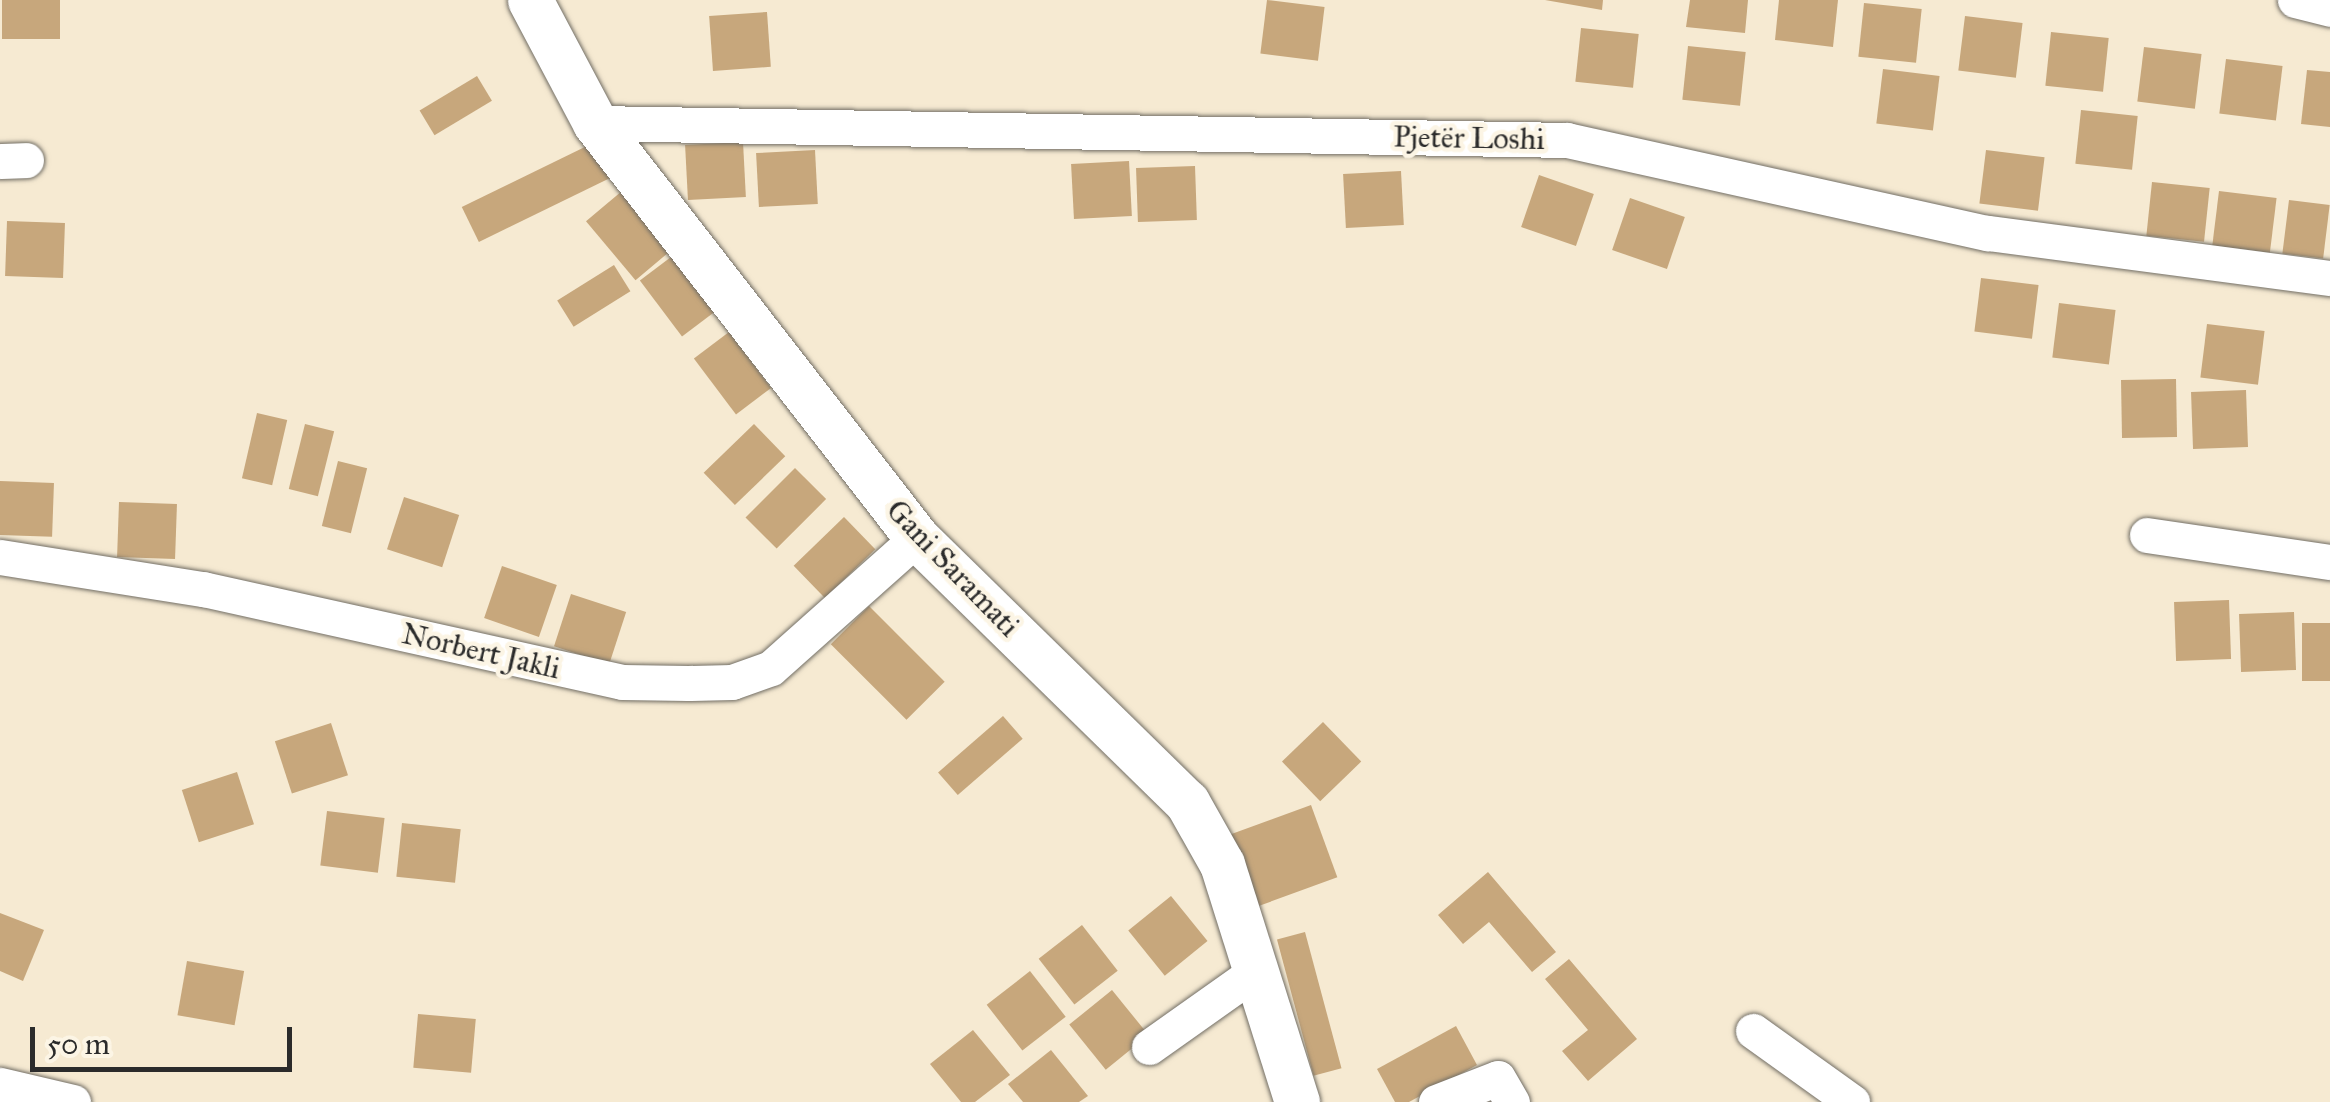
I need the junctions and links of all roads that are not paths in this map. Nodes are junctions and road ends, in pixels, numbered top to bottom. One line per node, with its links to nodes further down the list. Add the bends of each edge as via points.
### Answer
1 (530, 0): 4 (street, Gani Saramati)
2 (2294, 0): 3 (street)
3 (2330, 9)
4 (595, 123): 5 (street, Pjetër Loshi, via 1567,140 1988,234); 7 (street, Gani Saramati)
5 (2330, 278)
6 (2148, 534): 9 (street)
7 (916, 538): 8 (street, Norbert Jakli, via 771,668 732,682 688,683 604,678 203,589); 10 (street, Gani Saramati, via 1188,802 1222,864)
8 (0, 557)
9 (2330, 562)
10 (1259, 969): 12 (street); 15 (street, Gani Saramati)
11 (1753, 1031): 18 (street)
12 (1148, 1047)
13 (22, 1093): 14 (street)
14 (74, 1102)
15 (1297, 1102)
16 (1436, 1102): 17 (street, via 1498,1078)
17 (1512, 1102)
18 (1852, 1102)

